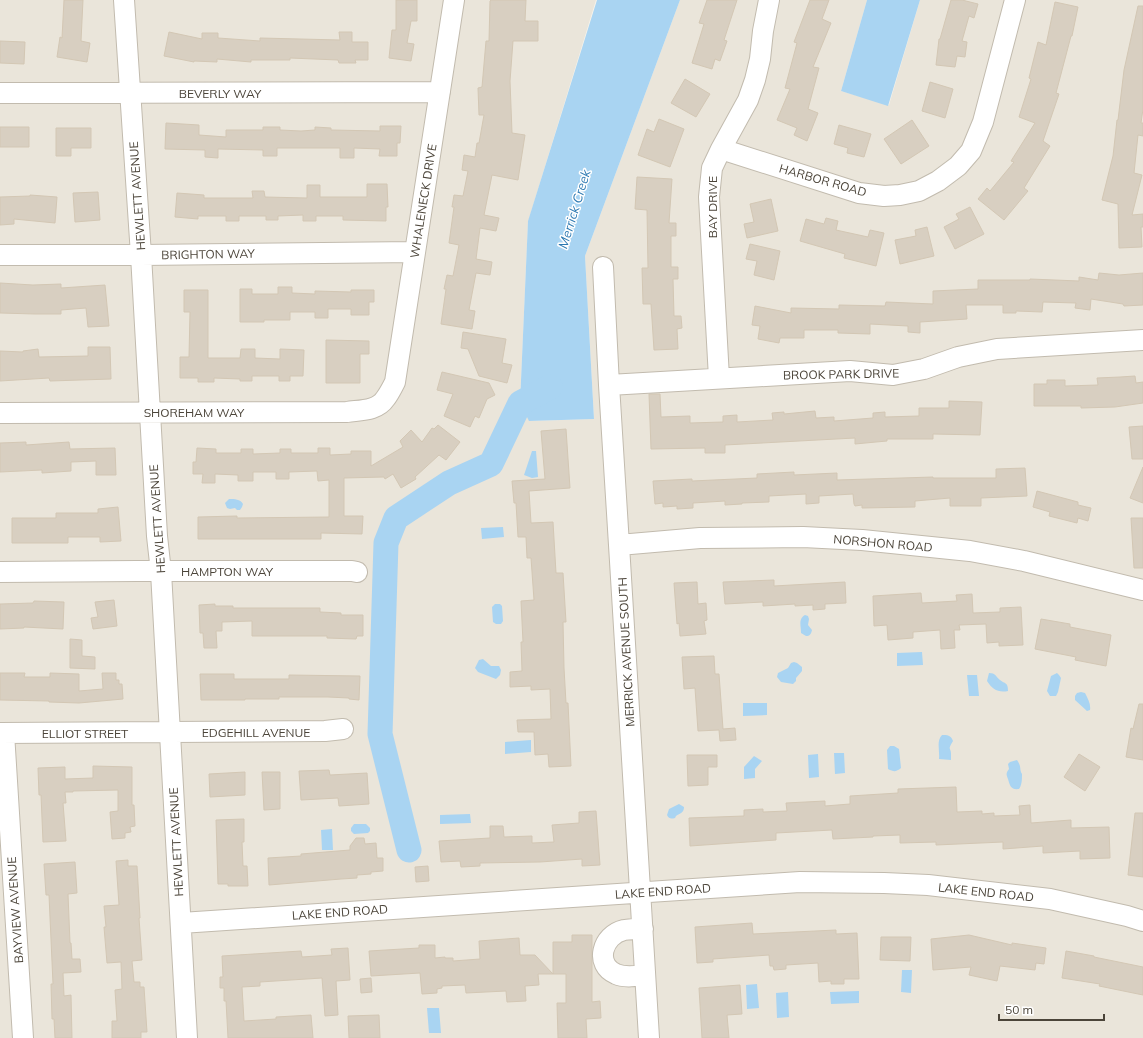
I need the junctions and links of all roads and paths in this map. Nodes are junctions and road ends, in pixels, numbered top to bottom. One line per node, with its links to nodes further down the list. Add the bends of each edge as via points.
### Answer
1 (124, 0): 6 (street, HEWLETT AVENUE)
2 (454, 0): 5 (street, WHALENECK DRIVE)
3 (769, 0): 8 (street, BAY DRIVE, via 755,80 748,100)
4 (1015, 0): 8 (street, HARBOR ROAD, via 983,122 971,151 958,166 919,191 884,196 859,192)
5 (440, 92): 6 (street, BEVERLY WAY); 9 (street, WHALENECK DRIVE)
6 (130, 93): 7 (street, BEVERLY WAY); 11 (street, HEWLETT AVENUE)
7 (0, 94)
8 (721, 149): 14 (street, BAY DRIVE, via 712,168 709,197)
9 (415, 252): 11 (street, BRIGHTON WAY); 16 (street, WHALENECK DRIVE, via 395,382)
10 (0, 255): 11 (street, BRIGHTON WAY)
11 (141, 255): 17 (street, HEWLETT AVENUE)
12 (603, 267): 15 (street, MERRICK AVENUE SOUTH)
13 (1143, 340): 14 (street, BROOK PARK DRIVE, via 998,350 958,357 924,369 893,375 850,371)
14 (719, 378): 15 (street, BROOK PARK DRIVE)
15 (609, 385): 19 (street, MERRICK AVENUE SOUTH)
16 (385, 400): 17 (street, SHOREHAM WAY, via 370,409 347,412)
17 (149, 412): 18 (street, SHOREHAM WAY); 21 (street, HEWLETT AVENUE)
18 (0, 413)
19 (619, 546): 23 (street, NORSHON ROAD, via 700,538 803,537 862,540 970,551 1024,561); 27 (street, MERRICK AVENUE SOUTH)
20 (0, 572): 21 (street, HAMPTON WAY)
21 (161, 572): 22 (street, HAMPTON WAY); 25 (street, HEWLETT AVENUE)
22 (357, 572)
23 (1143, 590)
24 (343, 729): 25 (street, EDGEHILL AVENUE)
25 (169, 732): 26 (street, ELLIOT STREET); 29 (street, HEWLETT AVENUE)
26 (2, 733): 32 (street, BAYVIEW AVENUE)
27 (640, 893): 28 (street, LAKE END ROAD, via 800,882 928,885 1050,899); 29 (street, LAKE END ROAD); 30 (street, MERRICK AVENUE SOUTH)
28 (1143, 921)
29 (180, 923): 33 (street, HEWLETT AVENUE)
30 (643, 929): 31 (street, MERRICK AVENUE SOUTH); 31 (street, via 623,930 610,937 604,946 603,958 607,967 616,974)
31 (645, 975): 34 (street, MERRICK AVENUE SOUTH)
32 (23, 1038)
33 (187, 1038)
34 (649, 1038)

